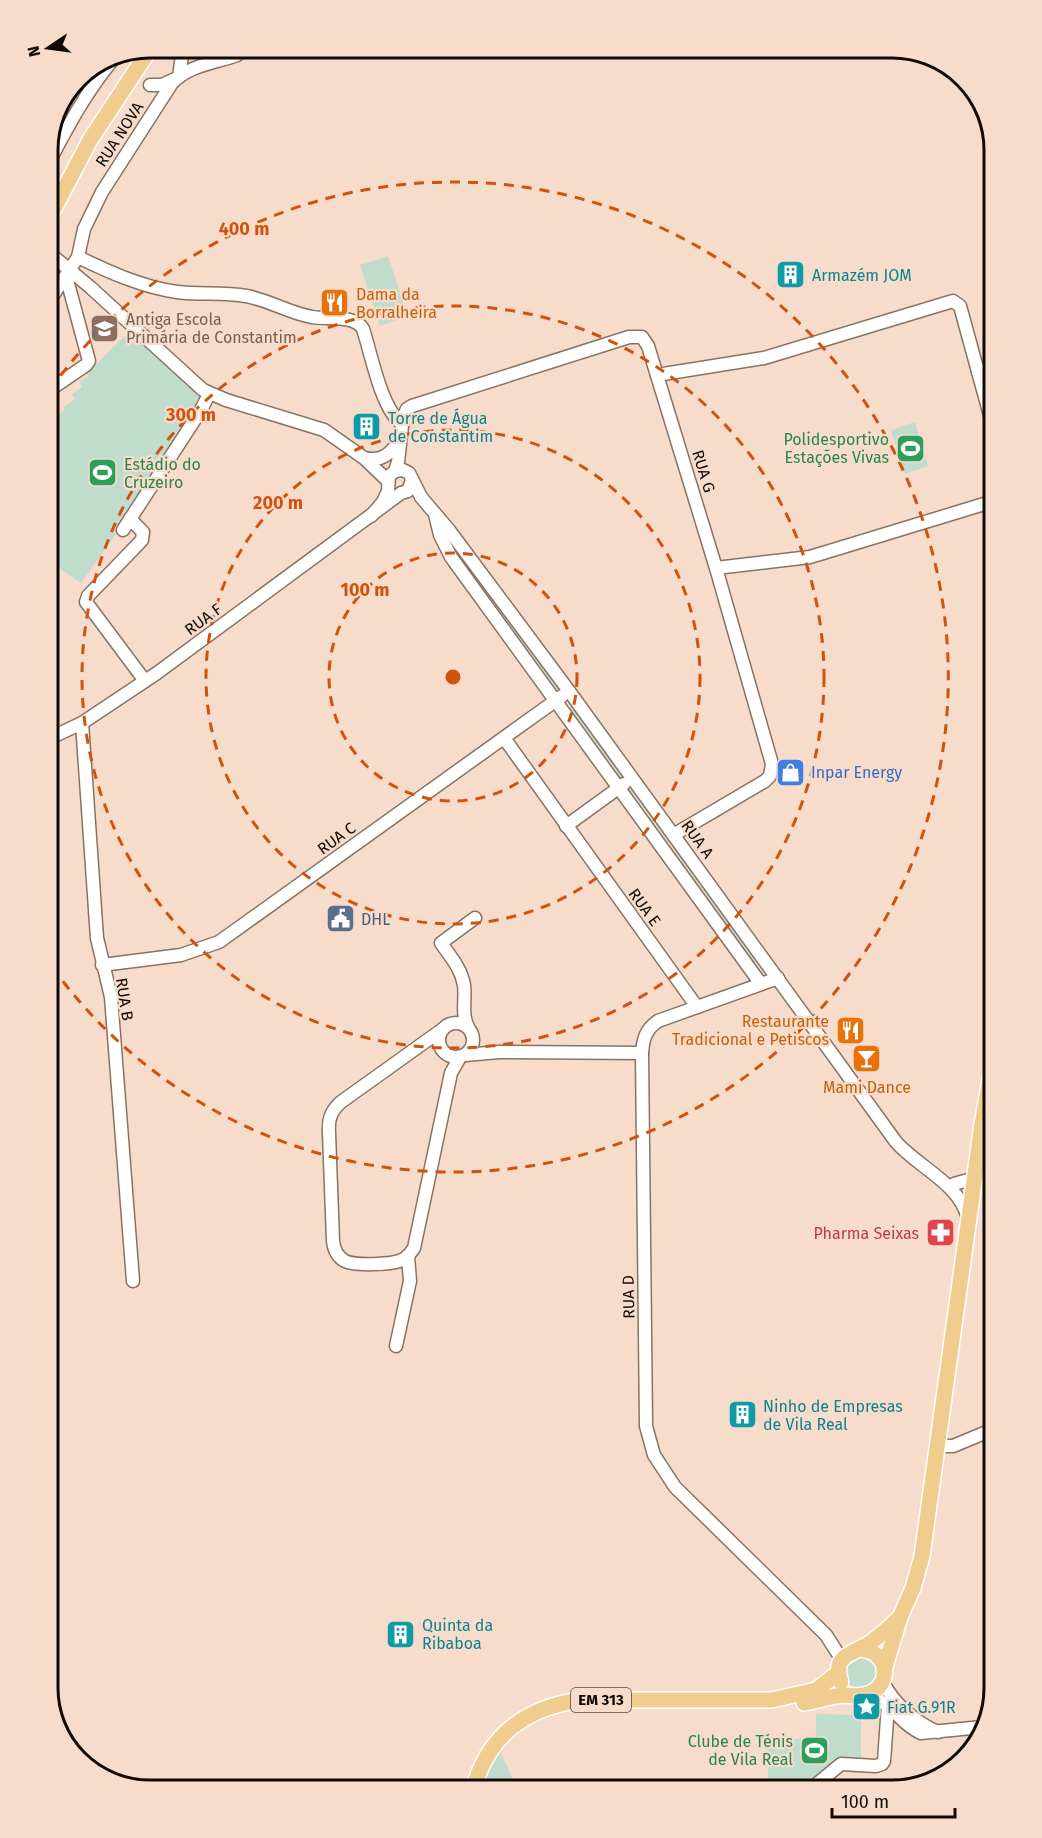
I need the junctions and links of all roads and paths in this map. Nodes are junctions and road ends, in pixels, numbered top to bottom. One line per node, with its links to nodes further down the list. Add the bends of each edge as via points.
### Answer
1 (182, 58): 4 (street)
2 (227, 58): 4 (street)
3 (144, 59): 8 (main road, via 90,140)
4 (179, 76): 6 (street); 9 (street, RUA NOVA, via 102,192 84,229)
5 (95, 77): 7 (street)
6 (150, 86)
7 (59, 142)
8 (59, 199)
9 (78, 257): 11 (street, RUA NOVA); 19 (street, via 122,277 162,289 243,296 310,316 356,321 363,329 386,402)
10 (59, 263): 11 (street)
11 (66, 270): 12 (street, RUA NOVA); 16 (street, via 88,362); 17 (street)
12 (59, 283)
13 (984, 370): 14 (street)
14 (978, 372): 15 (street, via 960,306 953,301 764,357); 18 (street)
15 (657, 375): 19 (street, RUA G, via 645,340 629,337 412,406 404,412); 30 (street, RUA G)
16 (59, 383)
17 (209, 394): 21 (street, via 316,426); 28 (street)
18 (984, 394)
19 (401, 423): 20 (street)
20 (400, 438): 21 (street, via 386,456); 22 (street, via 403,461); 23 (street)
21 (364, 458): 23 (street)
22 (411, 477): 23 (street, via 403,470); 24 (street, via 411,488); 26 (street)
23 (392, 478): 24 (street, via 394,492); 27 (street, via 383,502)
24 (403, 493): 26 (street); 27 (street, RUA F)
25 (984, 504): 30 (street, via 810,556)
26 (435, 514): 32 (street, RUA A); 33 (street, via 451,557)
27 (371, 516): 31 (street, RUA F)
28 (130, 519): 29 (street); 31 (street, via 143,532 142,540 86,602)
29 (123, 530)
30 (716, 568): 40 (street, RUA G, via 772,768 765,782)
31 (145, 681): 34 (street, RUA F)
32 (569, 691): 33 (street, RUA C); 37 (street, RUA A)
33 (556, 700): 36 (street, RUA C); 38 (street)
34 (82, 723): 35 (street, RUA F); 42 (street, RUA B)
35 (59, 734)
36 (504, 738): 39 (street, RUA E); 42 (street, RUA C, via 219,942 181,955)
37 (632, 778): 38 (street); 40 (street, RUA A)
38 (620, 787): 39 (street); 44 (street)
39 (566, 826): 46 (street, RUA E)
40 (675, 834): 43 (street, RUA A)
41 (474, 918): 45 (street, via 441,943 462,976)
42 (102, 965): 61 (street, RUA B, via 111,997)
43 (778, 978): 44 (street, RUA D); 57 (street, RUA A, via 896,1142 921,1166)
44 (761, 984): 46 (street, RUA D)
45 (463, 1007): 47 (street); 48 (street)
46 (698, 1007): 52 (street, RUA D, via 653,1023 645,1035)
47 (448, 1026): 48 (street, via 457,1023); 49 (street); 50 (street, via 439,1039)
48 (470, 1032): 51 (street); 53 (street, via 472,1048)
49 (423, 1044): 50 (street); 60 (street, via 338,1105 329,1124 336,1253 355,1264 396,1262)
50 (444, 1051): 53 (street); 54 (street)
51 (499, 1052): 52 (street); 53 (street)
52 (642, 1053): 66 (street, RUA D, via 646,1426 651,1449 679,1491)
53 (463, 1056): 54 (street)
54 (451, 1073): 60 (street, via 417,1238)
55 (984, 1113): 56 (main road, EM 313)
56 (975, 1178): 57 (street); 58 (main road, EM 313)
57 (953, 1187): 58 (street, via 962,1196); 59 (street)
58 (972, 1194): 59 (main road, EM 313)
59 (968, 1222): 64 (main road, EM 313)
60 (408, 1256): 62 (street, via 410,1278)
61 (133, 1281)
62 (396, 1346)
63 (984, 1433): 64 (street, via 953,1446)
64 (938, 1446): 65 (main road, EM 313, via 921,1563)
65 (900, 1617): 66 (main road, EM 313); 67 (main road, EM 313)
66 (849, 1658): 67 (main road, via 874,1653); 68 (main road, via 843,1686); 69 (main road, EM 313, via 816,1690)
67 (884, 1676): 68 (main road, EM 313, via 878,1689); 72 (street, via 894,1699 922,1724)
68 (859, 1695): 69 (main road, EM 313, via 801,1704); 70 (street)
69 (772, 1700): 73 (main road, EM 313, via 580,1701 550,1706 524,1717 500,1738 483,1762)
70 (888, 1705): 72 (street, via 917,1732); 74 (street, via 882,1764 842,1764)
71 (973, 1728): 72 (street)
72 (939, 1732)
73 (477, 1779)
74 (822, 1780)

